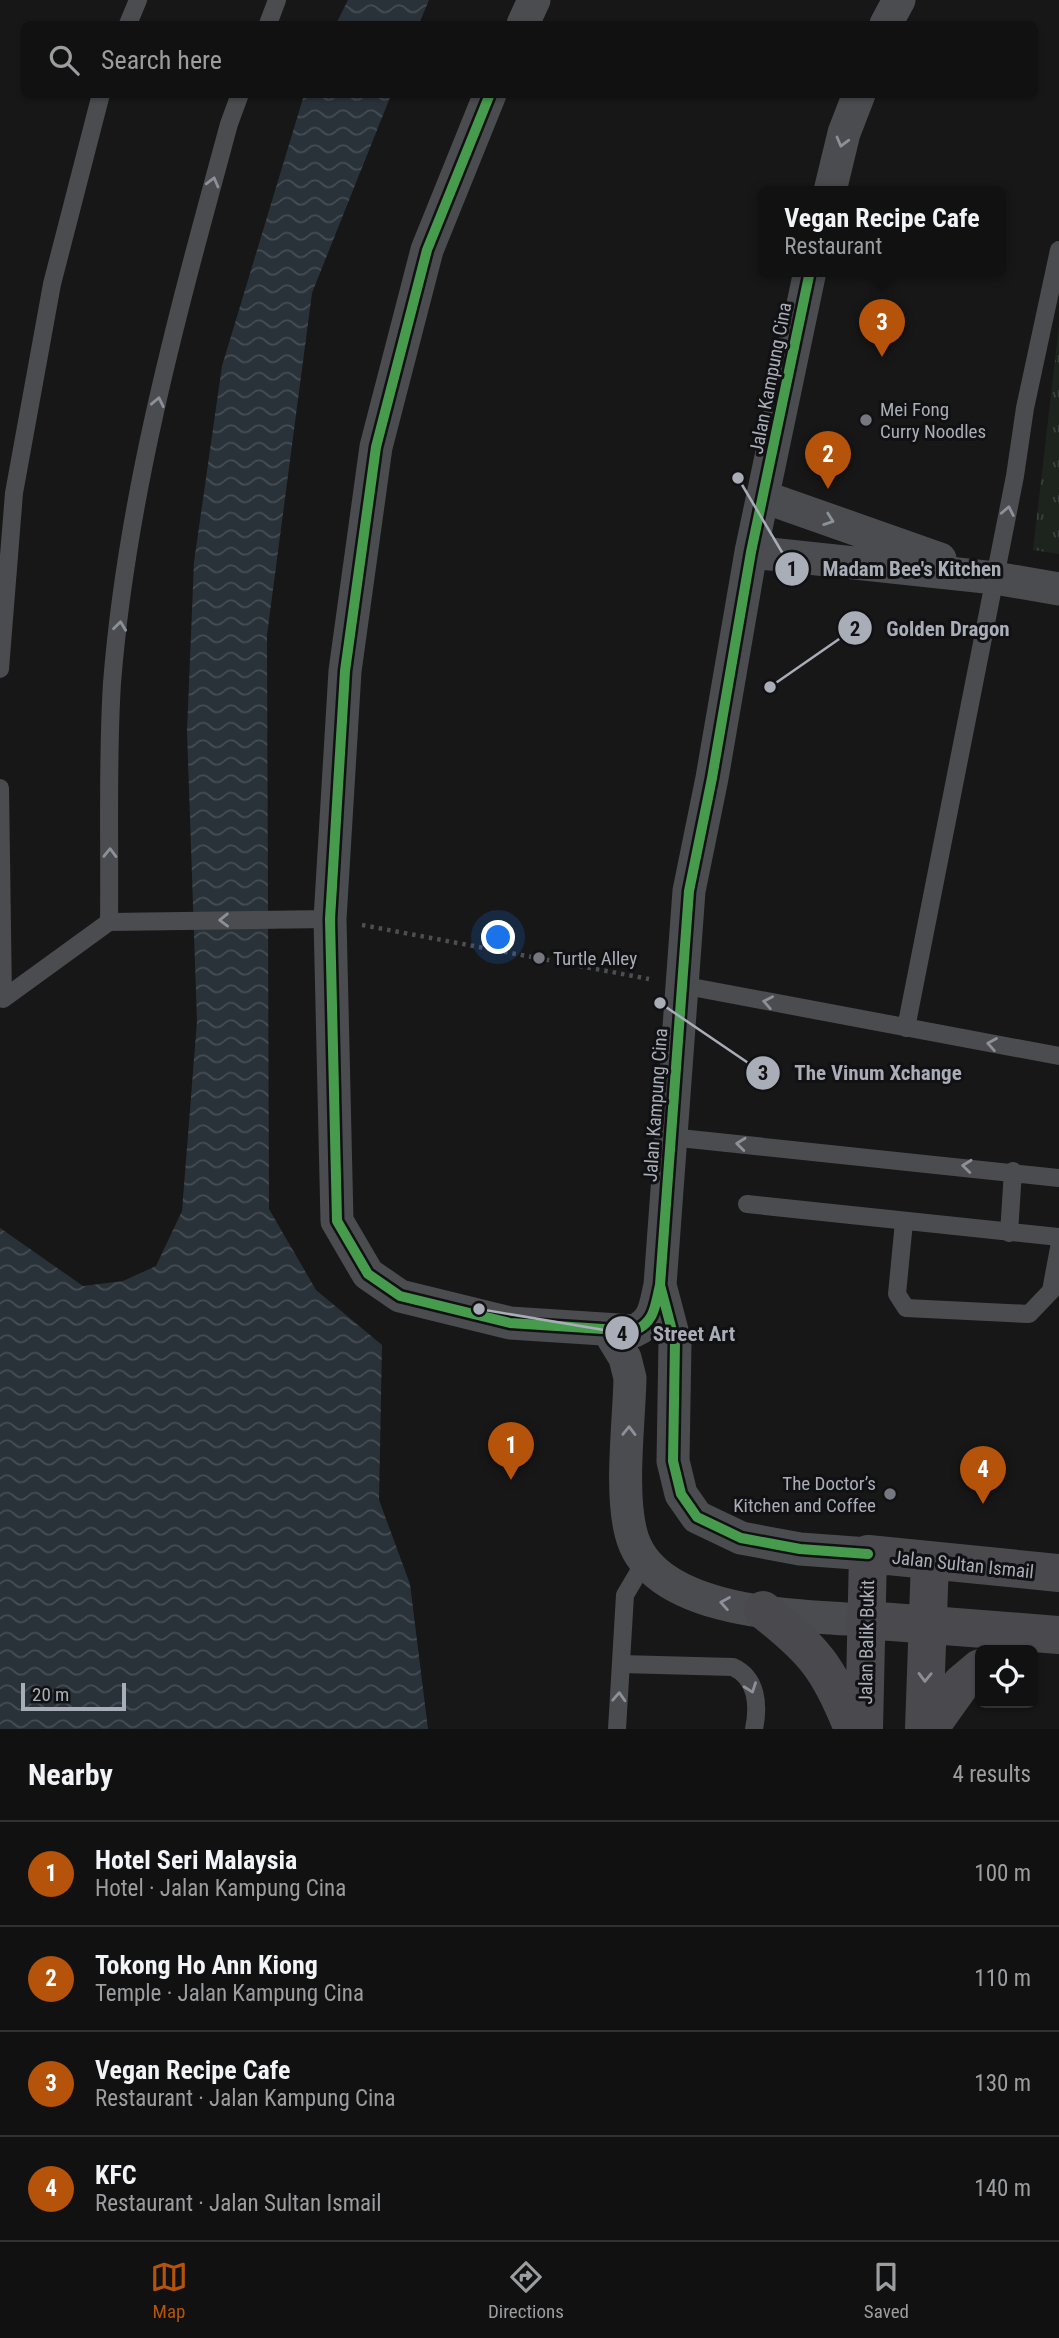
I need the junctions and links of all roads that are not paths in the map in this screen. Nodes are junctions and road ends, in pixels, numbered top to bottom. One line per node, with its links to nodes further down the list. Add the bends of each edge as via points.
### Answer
1 (138, 0): 5 (lane)
2 (277, 0): 6 (lane)
3 (534, 0): 7 (street)
4 (899, 0): 8 (street)
5 (129, 21)
6 (269, 21)
7 (524, 21)
8 (888, 21)
9 (100, 98): 20 (lane, via 52,284 19,467)
10 (239, 98): 23 (lane, one-way to 10, via 112,684 135,511 176,318)
11 (488, 98): 22 (street, via 427,250 376,447 345,671)
12 (857, 98): 13 (street, one-way to 13)
13 (831, 186)
14 (1059, 250): 18 (lane, one-way to 14)
15 (809, 277): 16 (street, Jalan Kampung Cina)
16 (764, 497): 17 (street, Jalan Kampung Cina); 18 (street, one-way to 18)
17 (751, 552): 18 (street); 24 (street, Jalan Kampung Cina, via 689,891)
18 (995, 578): 19 (street); 26 (lane)
19 (1059, 589)
20 (0, 669)
21 (0, 788): 25 (lane)
22 (330, 919): 23 (lane, one-way to 23); 37 (street, via 337,1221 368,1274 400,1296 510,1323)
23 (110, 922): 25 (lane)
24 (681, 985): 26 (lane, one-way to 24); 28 (street, Jalan Kampung Cina)
25 (2, 1000)
26 (906, 1028): 27 (lane, one-way to 26)
27 (1059, 1056)
28 (670, 1137): 29 (lane, one-way to 28); 36 (street, Jalan Kampung Cina)
29 (1013, 1171): 30 (lane); 33 (lane)
30 (1059, 1178)
31 (747, 1204): 32 (lane)
32 (904, 1222): 33 (lane); 35 (lane, via 897,1294 906,1308 1029,1314 1051,1291)
33 (1009, 1233): 34 (lane)
34 (1059, 1237)
35 (1059, 1248)
36 (660, 1285): 37 (street, via 647,1325 634,1331); 38 (street, Jalan Kampung Cina, via 675,1342 673,1461 681,1494 697,1517 741,1538)
37 (608, 1330): 40 (street, one-way to 37, via 631,1534 628,1507 630,1378 625,1358)
38 (868, 1555): 39 (main road, Jalan Sultan Ismail); 43 (main road, Jalan Balik Bukit)
39 (929, 1560): 41 (main road, Jalan Sultan Ismail); 44 (main road)
40 (644, 1563): 42 (street, one-way to 40, via 714,1601 671,1586); 47 (lane, via 625,1595)
41 (1059, 1573)
42 (763, 1610): 43 (street); 51 (main road, via 804,1642 824,1667)
43 (866, 1620): 44 (main road); 52 (main road, Jalan Balik Bukit)
44 (926, 1624): 45 (main road); 53 (main road, one-way to 53)
45 (1051, 1634): 46 (main road)
46 (1008, 1645)
47 (621, 1664): 49 (lane, one-way to 47); 50 (lane, one-way to 50, via 743,1672 755,1693)
48 (975, 1672): 54 (main road)
49 (617, 1729)
50 (754, 1729)
51 (853, 1729)
52 (864, 1729)
53 (924, 1729)
54 (929, 1729)

